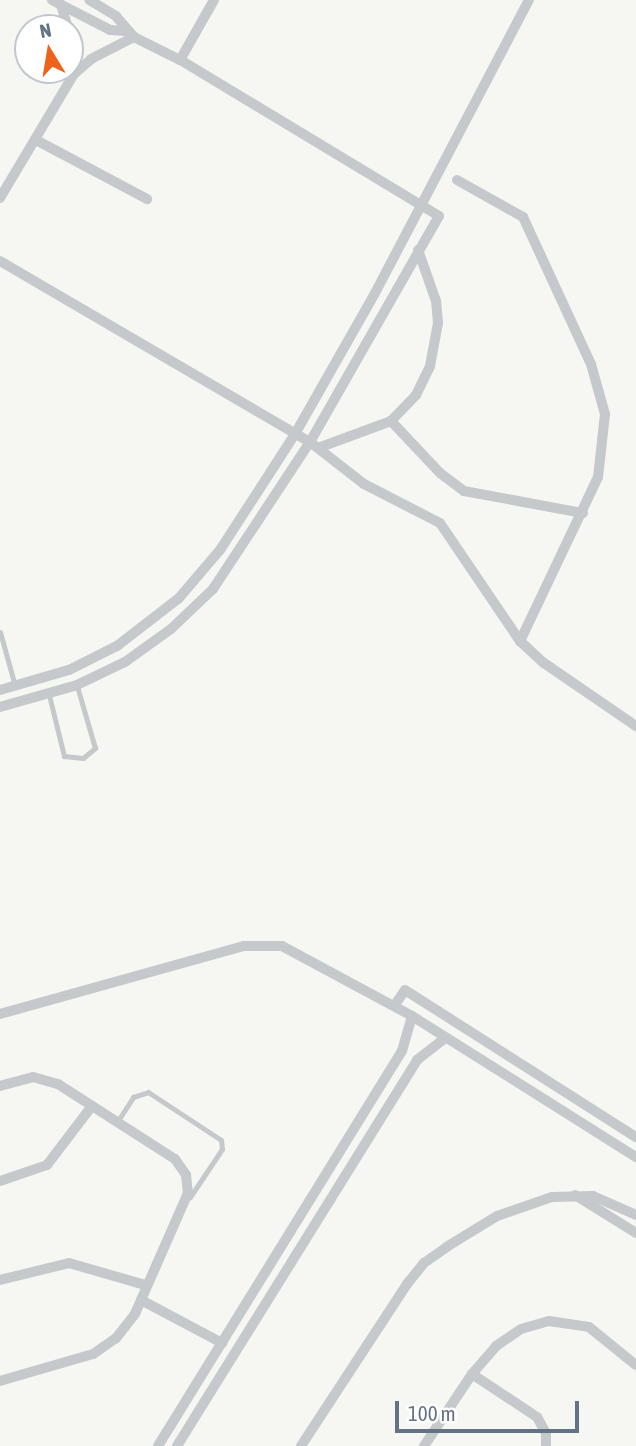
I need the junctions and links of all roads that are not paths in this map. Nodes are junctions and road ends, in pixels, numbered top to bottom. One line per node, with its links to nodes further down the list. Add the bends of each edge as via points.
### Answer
1 (214, 0): 6 (street)
2 (529, 0): 13 (street)
3 (93, 1): 5 (street, via 116,16)
4 (56, 3): 5 (street, via 110,30)
5 (130, 34): 6 (street); 7 (street)
6 (180, 60): 13 (street)
7 (84, 65)
8 (68, 84): 9 (street)
9 (36, 140): 11 (street); 12 (street)
10 (457, 180): 19 (street, via 523,217 591,363 606,436 598,477)
11 (0, 198)
12 (148, 199)
13 (421, 206): 14 (street, via 439,216); 17 (street)
14 (418, 250): 16 (street, via 436,301 436,337 430,366 416,395); 18 (street)
15 (0, 261): 17 (street)
16 (391, 421): 18 (street); 19 (street, via 464,491)
17 (295, 434): 18 (street); 23 (street, via 220,550 179,598 95,659)
18 (314, 445): 21 (street, via 364,484 440,523); 22 (street, via 235,560 192,611 134,656)
19 (583, 513): 21 (street)
20 (1, 636): 23 (lane)
21 (520, 641): 27 (street, via 544,663)
22 (77, 685): 25 (street); 25 (lane, via 94,744 92,755 71,760 64,756)
23 (15, 686): 24 (street)
24 (0, 690)
25 (49, 695): 26 (street)
26 (0, 707)
27 (636, 726)
28 (394, 1006): 29 (street, via 302,953 258,944); 30 (street); 37 (street, via 405,990)
29 (0, 1014)
30 (412, 1016): 31 (street); 32 (street)
31 (445, 1038): 33 (street); 38 (street)
32 (402, 1051): 33 (street); 47 (street)
33 (417, 1060): 52 (street)
34 (0, 1086): 35 (street, via 42,1077)
35 (92, 1106): 36 (street); 39 (street, via 47,1165)
36 (117, 1122): 41 (street, via 182,1166 188,1184); 41 (lane, via 133,1097 148,1092 221,1140 222,1149)
37 (636, 1137)
38 (636, 1157)
39 (0, 1181)
40 (575, 1195): 42 (street, via 610,1201); 43 (street); 53 (street, via 521,1205 424,1263)
41 (186, 1202): 45 (street)
42 (636, 1215)
43 (636, 1233)
44 (0, 1280): 45 (street, via 69,1263)
45 (145, 1285): 46 (street)
46 (141, 1300): 47 (street); 50 (street, via 127,1327 104,1348)
47 (222, 1343): 51 (street)
48 (636, 1364): 49 (street, via 589,1327 549,1321 510,1335)
49 (472, 1374): 54 (street); 55 (street, via 537,1417 546,1433)
50 (0, 1381)
51 (158, 1446)
52 (177, 1446)
53 (301, 1446)
54 (424, 1446)
55 (546, 1446)

